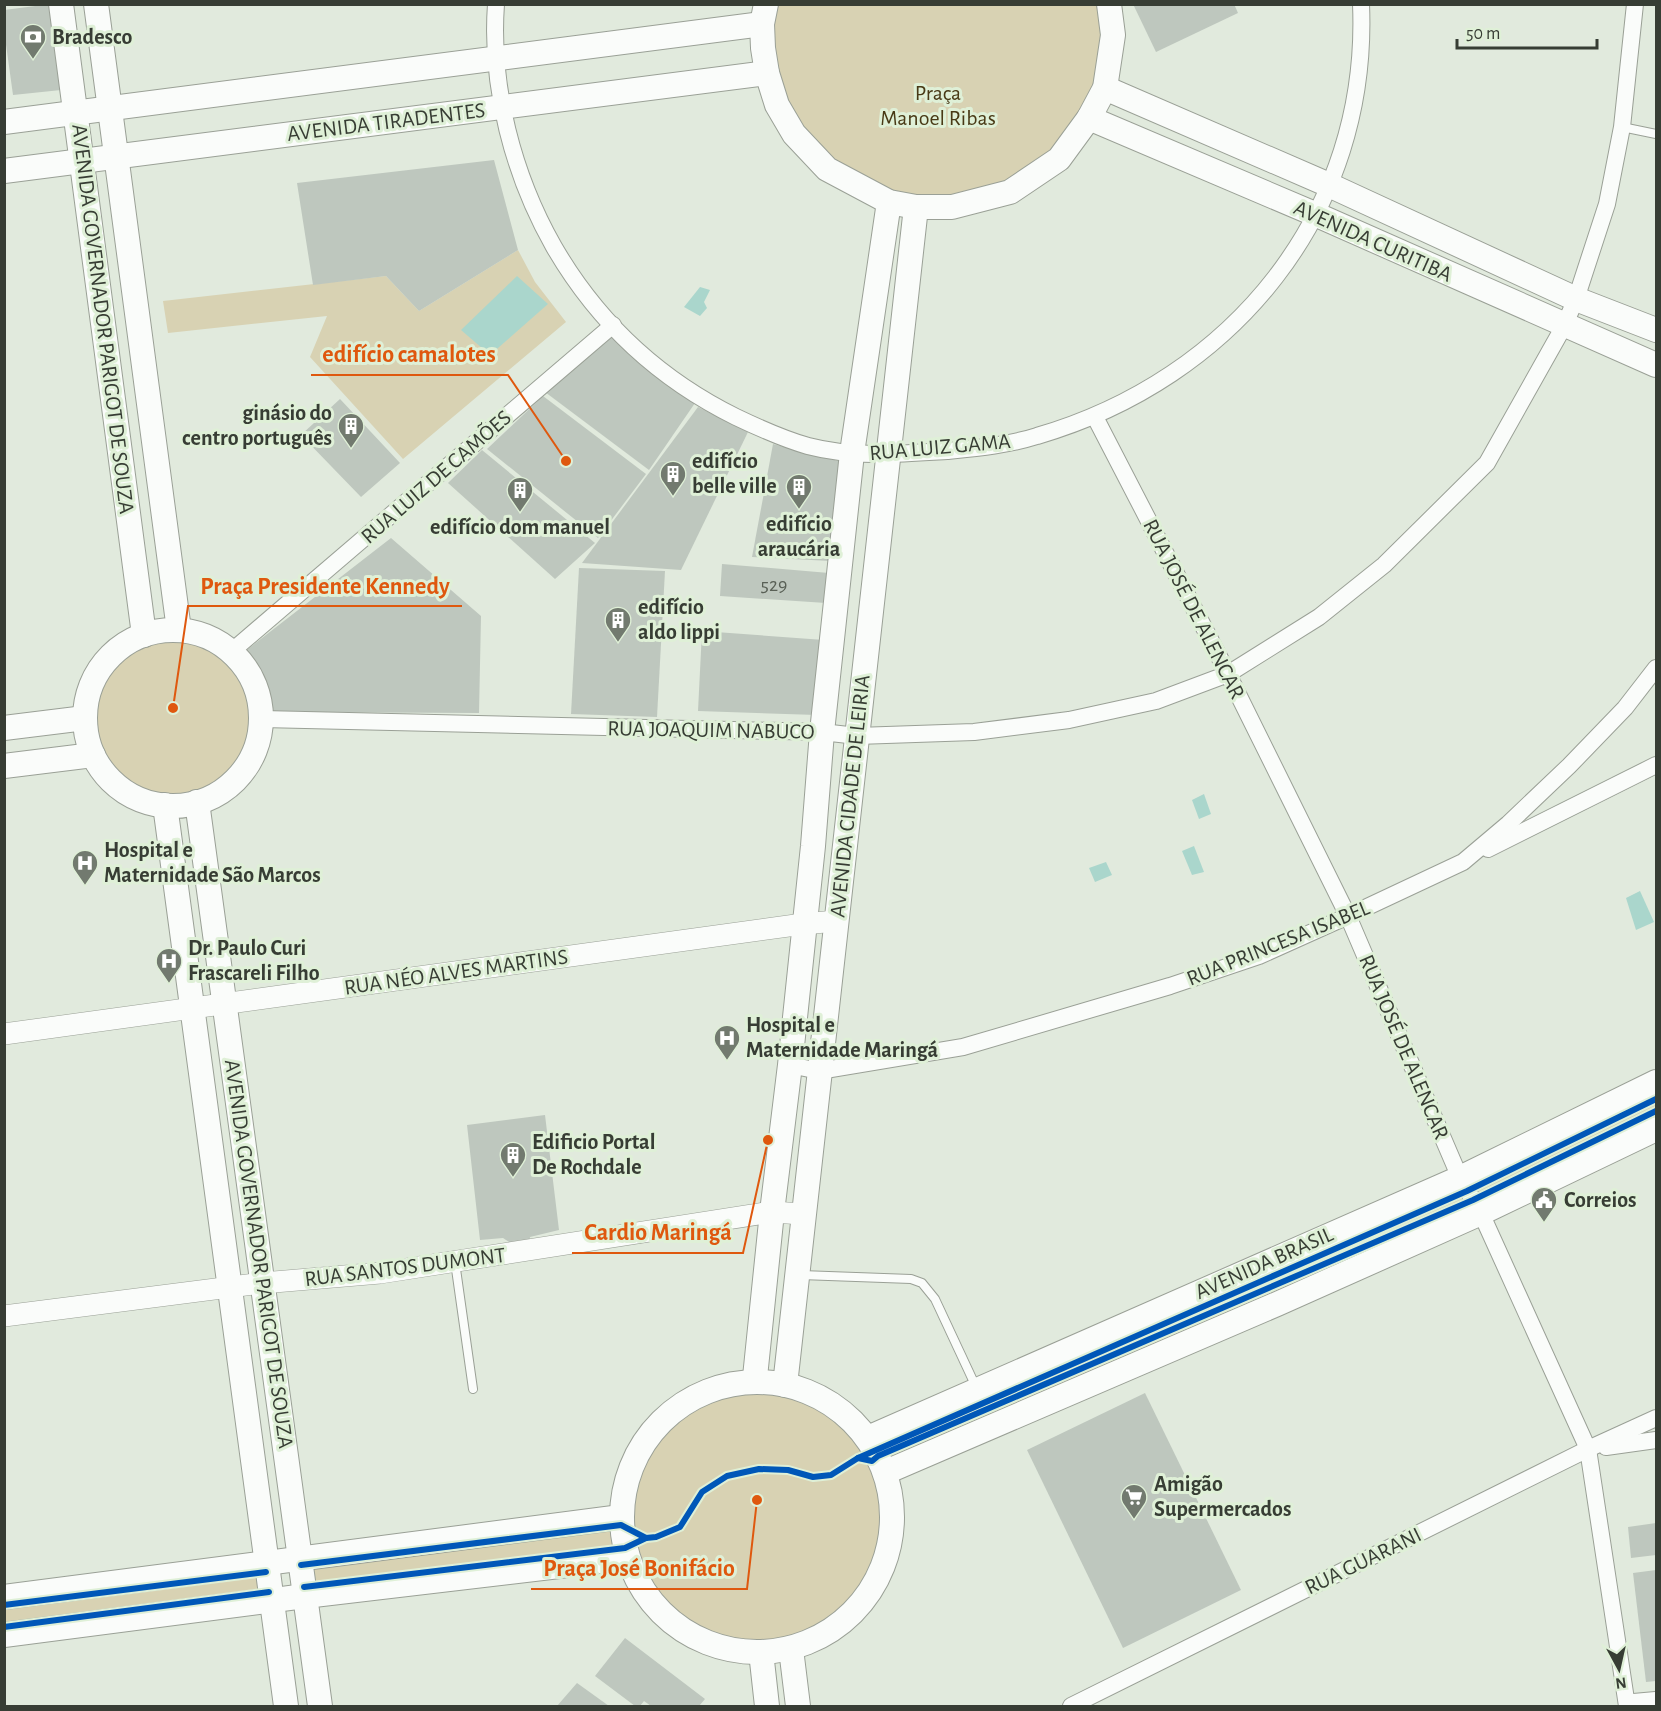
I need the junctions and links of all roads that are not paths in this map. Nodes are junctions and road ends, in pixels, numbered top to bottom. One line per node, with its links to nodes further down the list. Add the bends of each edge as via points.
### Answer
1 (61, 4): 13 (main road, AVENIDA GOVERNADOR PARIGOT DE SOUZA)
2 (96, 4): 12 (main road, AVENIDA GOVERNADOR PARIGOT DE SOUZA)
3 (496, 4): 8 (street, RUA LUIZ GAMA)
4 (1109, 4): 10 (main road, via 1113,35)
5 (1360, 4): 21 (street, RUA LUIZ GAMA, via 1362,32 1356,91)
6 (1635, 4): 16 (street, RUA JOAQUIM NABUCO)
7 (764, 14): 8 (main road); 9 (main road)
8 (495, 59): 11 (street, RUA LUIZ GAMA); 12 (main road)
9 (766, 73): 11 (main road, AVENIDA TIRADENTES); 22 (main road, via 777,105 794,134 827,169)
10 (1105, 87): 14 (main road); 21 (main road, AVENIDA CURITIBA)
11 (504, 107): 18 (main road, AVENIDA TIRADENTES); 26 (street, RUA LUIZ GAMA, via 514,156 541,224 570,273)
12 (111, 108): 13 (main road); 18 (main road, AVENIDA GOVERNADOR PARIGOT DE SOUZA)
13 (76, 113): 15 (main road); 19 (main road, AVENIDA GOVERNADOR PARIGOT DE SOUZA)
14 (1089, 118): 23 (main road, via 1059,159 1010,192 952,207); 24 (main road, AVENIDA CURITIBA)
15 (4, 122)
16 (1622, 127): 17 (lane); 25 (street, RUA JOAQUIM NABUCO, via 1607,204)
17 (1656, 134)
18 (117, 156): 19 (main road, AVENIDA TIRADENTES); 33 (main road, AVENIDA GOVERNADOR PARIGOT DE SOUZA)
19 (82, 161): 20 (main road, AVENIDA TIRADENTES); 34 (main road, AVENIDA GOVERNADOR PARIGOT DE SOUZA)
20 (4, 171)
21 (1329, 186): 24 (street, RUA LUIZ GAMA); 25 (main road, AVENIDA CURITIBA)
22 (889, 202): 23 (main road); 31 (main road, AVENIDA CIDADE DE LEIRIA)
23 (916, 207): 32 (main road, AVENIDA CIDADE DE LEIRIA)
24 (1317, 215): 27 (main road, AVENIDA CURITIBA); 30 (street, RUA LUIZ GAMA, via 1272,283 1239,320 1175,373)
25 (1576, 298): 27 (street, RUA JOAQUIM NABUCO); 28 (main road, AVENIDA CURITIBA)
26 (613, 325): 31 (street, RUA LUIZ GAMA, via 647,359 707,403 766,432 808,446); 35 (street, RUA LUIZ DE CAMÕES)
27 (1564, 326): 29 (main road, AVENIDA CURITIBA); 37 (street, RUA JOAQUIM NABUCO, via 1480,471 1384,565 1319,617)
28 (1656, 330)
29 (1656, 365)
30 (1095, 417): 32 (street, RUA LUIZ GAMA, via 1022,440); 37 (street, RUA JOSÉ DE ALENCAR)
31 (852, 453): 32 (street, RUA LUIZ GAMA); 41 (main road, AVENIDA CIDADE DE LEIRIA)
32 (888, 456): 42 (main road, AVENIDA CIDADE DE LEIRIA)
33 (179, 630): 34 (main road); 35 (main road, via 200,633)
34 (144, 635): 38 (main road, via 123,645 107,659 87,697)
35 (232, 651): 39 (main road, via 254,682)
36 (1656, 668): 48 (street, RUA PRINCESA ISABEL, via 1625,708 1569,766)
37 (1228, 674): 42 (street, RUA JOAQUIM NABUCO, via 1156,700 1069,720 974,732); 49 (street, RUA JOSÉ DE ALENCAR)
38 (85, 718): 40 (main road); 43 (main road)
39 (262, 719): 41 (street, RUA JOAQUIM NABUCO); 46 (main road, via 254,755 243,771 230,785)
40 (4, 729)
41 (822, 732): 42 (street, RUA JOAQUIM NABUCO); 51 (main road, AVENIDA CIDADE DE LEIRIA)
42 (857, 736): 50 (main road, AVENIDA CIDADE DE LEIRIA)
43 (93, 755): 45 (main road); 47 (main road, via 122,790 150,803)
44 (1656, 765): 48 (street)
45 (4, 766)
46 (197, 802): 47 (main road); 52 (main road, AVENIDA GOVERNADOR PARIGOT DE SOUZA)
47 (165, 805): 53 (main road, AVENIDA GOVERNADOR PARIGOT DE SOUZA)
48 (1463, 862): 49 (street, RUA PRINCESA ISABEL)
49 (1348, 916): 56 (street, RUA PRINCESA ISABEL, via 1259,956 1060,1020 963,1047); 59 (street, RUA JOSÉ DE ALENCAR)
50 (836, 921): 51 (street, RUA NÉO ALVES MARTINS); 56 (main road, AVENIDA CIDADE DE LEIRIA)
51 (803, 924): 52 (street, RUA NÉO ALVES MARTINS); 55 (main road, AVENIDA CIDADE DE LEIRIA)
52 (225, 1004): 53 (street, RUA NÉO ALVES MARTINS); 65 (main road, AVENIDA GOVERNADOR PARIGOT DE SOUZA)
53 (191, 1008): 54 (street, RUA NÉO ALVES MARTINS); 66 (main road, AVENIDA GOVERNADOR PARIGOT DE SOUZA)
54 (4, 1034)
55 (790, 1065): 56 (street); 60 (main road, AVENIDA CIDADE DE LEIRIA)
56 (819, 1071): 62 (main road, AVENIDA CIDADE DE LEIRIA)
57 (1656, 1082): 59 (main road, AVENIDA BRASIL)
58 (1656, 1129): 61 (main road, AVENIDA BRASIL)
59 (1460, 1178): 61 (street, RUA JOSÉ DE ALENCAR); 71 (main road, AVENIDA BRASIL)
60 (772, 1212): 62 (street, RUA SANTOS DUMONT); 63 (street, RUA SANTOS DUMONT); 68 (main road, AVENIDA CIDADE DE LEIRIA)
61 (1480, 1213): 75 (street, RUA JOSÉ DE ALENCAR); 76 (main road, AVENIDA BRASIL)
62 (804, 1214): 64 (main road, AVENIDA CIDADE DE LEIRIA)
63 (455, 1262): 65 (street, RUA SANTOS DUMONT); 70 (lane)
64 (797, 1275): 69 (main road, AVENIDA CIDADE DE LEIRIA); 71 (lane, via 911,1279 922,1283 935,1299)
65 (262, 1283): 66 (street, RUA SANTOS DUMONT); 78 (main road, AVENIDA GOVERNADOR PARIGOT DE SOUZA)
66 (229, 1287): 67 (street, RUA SANTOS DUMONT); 80 (main road, AVENIDA GOVERNADOR PARIGOT DE SOUZA)
67 (4, 1316)
68 (755, 1377): 69 (main road); 77 (main road, via 713,1389 683,1404 657,1426 634,1463)
69 (784, 1385): 73 (main road, via 815,1395 843,1412)
70 (473, 1389)
71 (977, 1389): 73 (main road, AVENIDA BRASIL)
72 (1656, 1418): 75 (street, RUA GUARANI)
73 (868, 1438): 76 (main road)
74 (1656, 1440): 75 (street)
75 (1588, 1449): 92 (street, RUA GUARANI); 93 (street, RUA JOSÉ DE ALENCAR)
76 (886, 1472): 85 (main road, via 893,1516 886,1561 865,1600 832,1630)
77 (621, 1517): 78 (main road); 79 (main road)
78 (300, 1558): 80 (main road); 81 (main road, AVENIDA GOVERNADOR PARIGOT DE SOUZA)
79 (627, 1558): 81 (main road); 86 (main road, via 656,1608 678,1627 704,1642 731,1650)
80 (265, 1563): 82 (main road); 83 (main road, AVENIDA GOVERNADOR PARIGOT DE SOUZA)
81 (305, 1596): 83 (main road); 89 (main road, AVENIDA GOVERNADOR PARIGOT DE SOUZA)
82 (4, 1597)
83 (271, 1600): 84 (main road); 88 (main road, AVENIDA GOVERNADOR PARIGOT DE SOUZA)
84 (5, 1630)
85 (791, 1648): 86 (main road); 91 (main road)
86 (760, 1652): 90 (main road)
87 (1656, 1704): 94 (main road)
88 (286, 1707)
89 (320, 1707)
90 (767, 1707)
91 (798, 1707)
92 (1071, 1707)
93 (1627, 1707)
94 (1634, 1707)

